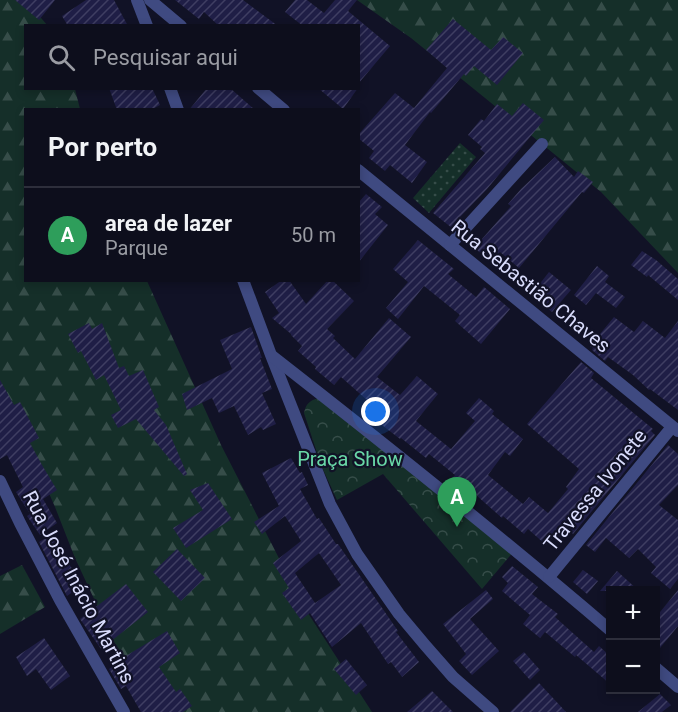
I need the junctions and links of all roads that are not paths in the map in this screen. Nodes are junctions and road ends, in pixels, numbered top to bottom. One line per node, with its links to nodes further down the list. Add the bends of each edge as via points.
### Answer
1 (137, 0): 3 (street)
2 (150, 0): 4 (street)
3 (146, 24)
4 (179, 24)
5 (171, 90): 7 (street)
6 (260, 90): 8 (street)
7 (177, 108)
8 (282, 108)
9 (542, 144): 11 (street)
10 (360, 172): 11 (street, Rua Sebastião Chaves)
11 (450, 245): 14 (street, Rua Sebastião Chaves)
12 (244, 282): 13 (street)
13 (271, 355): 16 (street); 21 (street, via 330,504 357,554 432,653)
14 (675, 429): 16 (street, Travessa Ivonete)
15 (0, 481): 20 (street, Rua José Inácio Martins, via 60,600)
16 (549, 577): 17 (street)
17 (606, 627)
18 (660, 671): 19 (street)
19 (678, 687)
20 (124, 712)
21 (493, 712)

